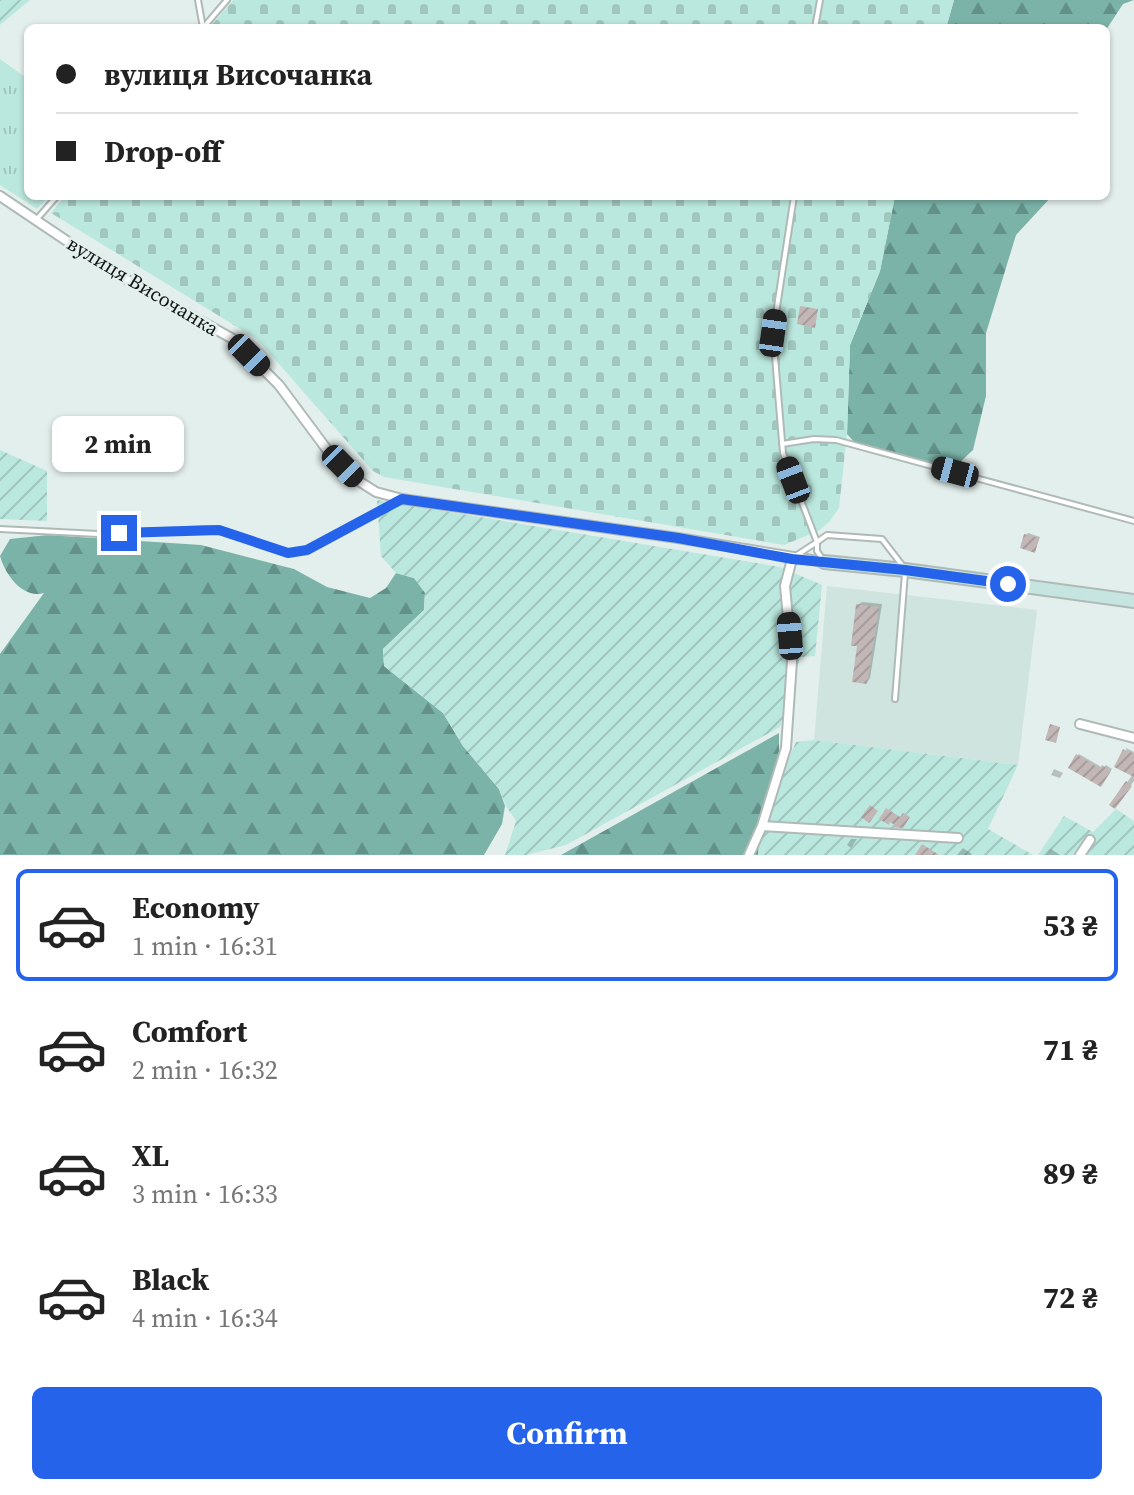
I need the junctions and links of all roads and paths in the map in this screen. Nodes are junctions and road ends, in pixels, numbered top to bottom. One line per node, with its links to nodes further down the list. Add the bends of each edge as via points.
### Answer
1 (198, 0): 4 (lane)
2 (227, 0): 5 (lane)
3 (820, 0): 6 (lane)
4 (202, 24)
5 (206, 24)
6 (816, 24)
7 (0, 197): 10 (street, вулиця Височанка)
8 (54, 200): 10 (lane)
9 (793, 200): 11 (lane, via 773,333)
10 (36, 220): 12 (street, вулиця Височанка, via 113,272 233,339 279,385 354,478 376,492)
11 (782, 444): 13 (lane, via 836,440); 15 (lane)
12 (402, 499): 14 (lane, via 307,550 288,553 219,530 98,534); 16 (street, вулиця Височанка)
13 (1134, 521)
14 (0, 529)
15 (817, 542): 16 (lane); 17 (lane); 18 (lane, via 827,535 882,539)
16 (792, 559): 17 (street, вулиця Височанка); 23 (street, via 785,586 792,661 786,748)
17 (824, 562): 18 (street, вулиця Височанка)
18 (905, 570): 19 (street, вулиця Височанка); 20 (lane)
19 (1134, 601)
20 (895, 699)
21 (1080, 724): 22 (street)
22 (1134, 738)
23 (762, 826): 24 (street); 26 (street)
24 (958, 838)
25 (1090, 840): 27 (street)
26 (749, 855)
27 (1080, 855)

